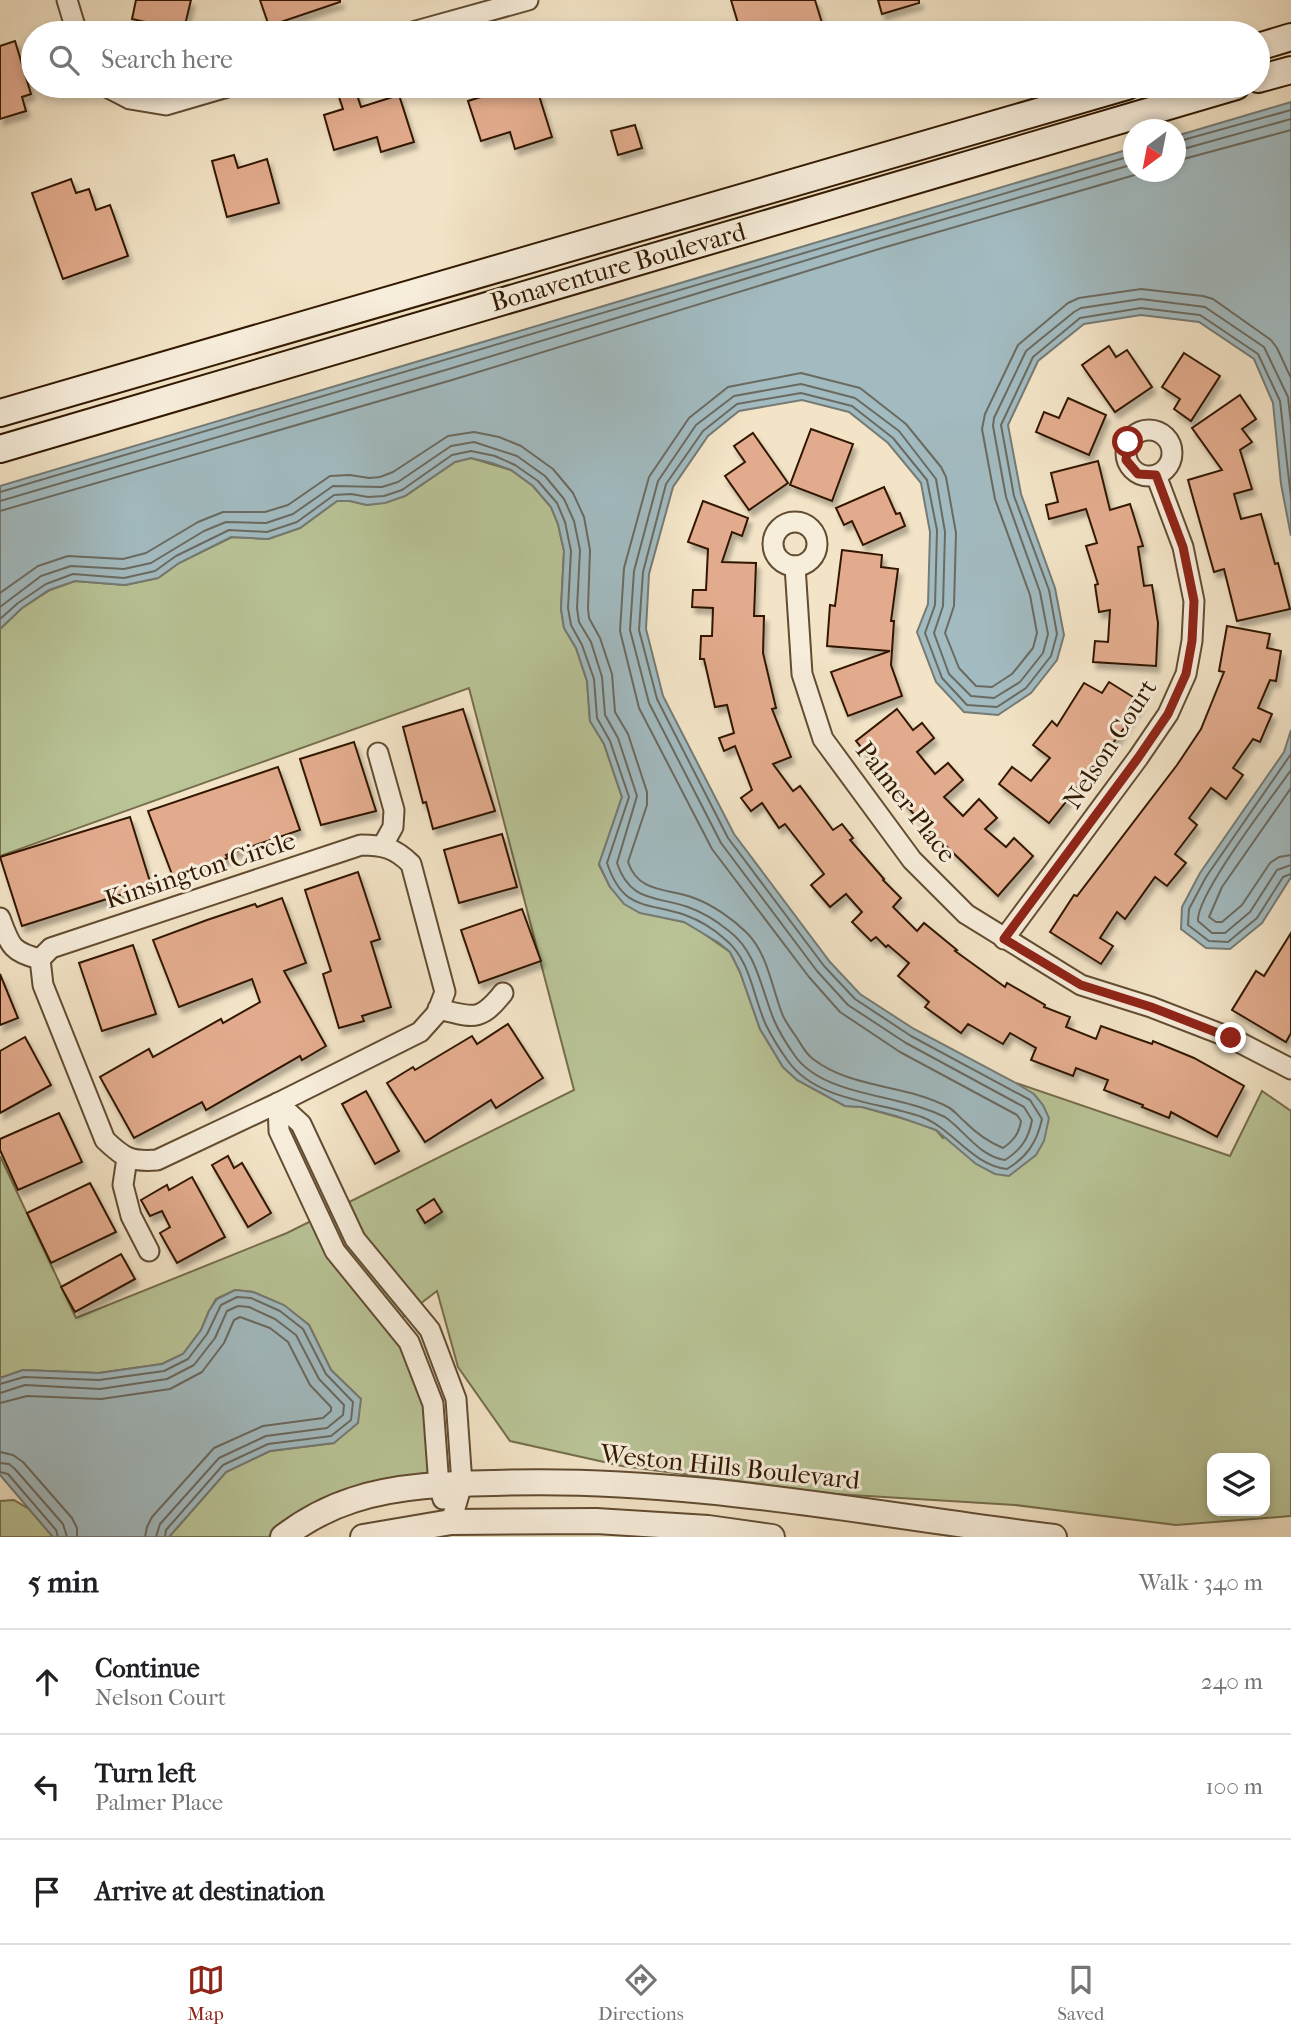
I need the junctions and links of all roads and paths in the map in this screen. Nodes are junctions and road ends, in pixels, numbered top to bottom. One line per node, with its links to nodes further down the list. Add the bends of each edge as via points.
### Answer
1 (67, 0): 3 (street)
2 (528, 0): 4 (street)
3 (73, 21)
4 (453, 21)
5 (1291, 37): 6 (main road)
6 (1270, 43)
7 (1291, 70): 8 (main road)
8 (1270, 76)
9 (128, 98): 10 (street, via 166,105)
10 (190, 98)
11 (1086, 98): 13 (main road, Bonaventure Boulevard)
12 (1195, 98): 14 (main road, Bonaventure Boulevard)
13 (0, 414)
14 (0, 449)
15 (1156, 475): 20 (street, Nelson Court, via 1183,547 1194,601 1186,674 1168,714 1138,758)
16 (796, 566): 20 (street, Palmer Place, via 802,674 823,739 912,860 966,914)
17 (378, 753): 18 (street, via 394,810 393,827)
18 (383, 845): 21 (street, Kinsington Circle, via 361,845 64,943); 23 (street, via 411,864 445,992)
19 (0, 918): 21 (street, via 9,941 21,954)
20 (1004, 939): 24 (street, Palmer Place, via 1081,985 1231,1038)
21 (40, 960): 27 (street, via 43,985 105,1140)
22 (503, 993): 23 (street, via 489,1010 476,1016)
23 (438, 1009): 25 (street, via 420,1032)
24 (1291, 1069)
25 (278, 1103): 26 (street, via 301,1124); 27 (street, via 157,1160); 28 (street, via 279,1131)
26 (314, 1151): 28 (street); 30 (street, via 355,1238 430,1330 456,1399)
27 (127, 1158): 29 (street, via 123,1185 131,1216)
28 (293, 1161): 30 (street, via 335,1251 409,1342 433,1404)
29 (149, 1251)
30 (451, 1485): 31 (street); 32 (street, Weston Hills Boulevard, via 355,1499); 35 (street, Weston Hills Boulevard, via 593,1482 705,1489)
31 (451, 1522): 33 (street); 34 (street, via 596,1521)
32 (284, 1537)
33 (363, 1537)
34 (772, 1537)
35 (1054, 1537)

